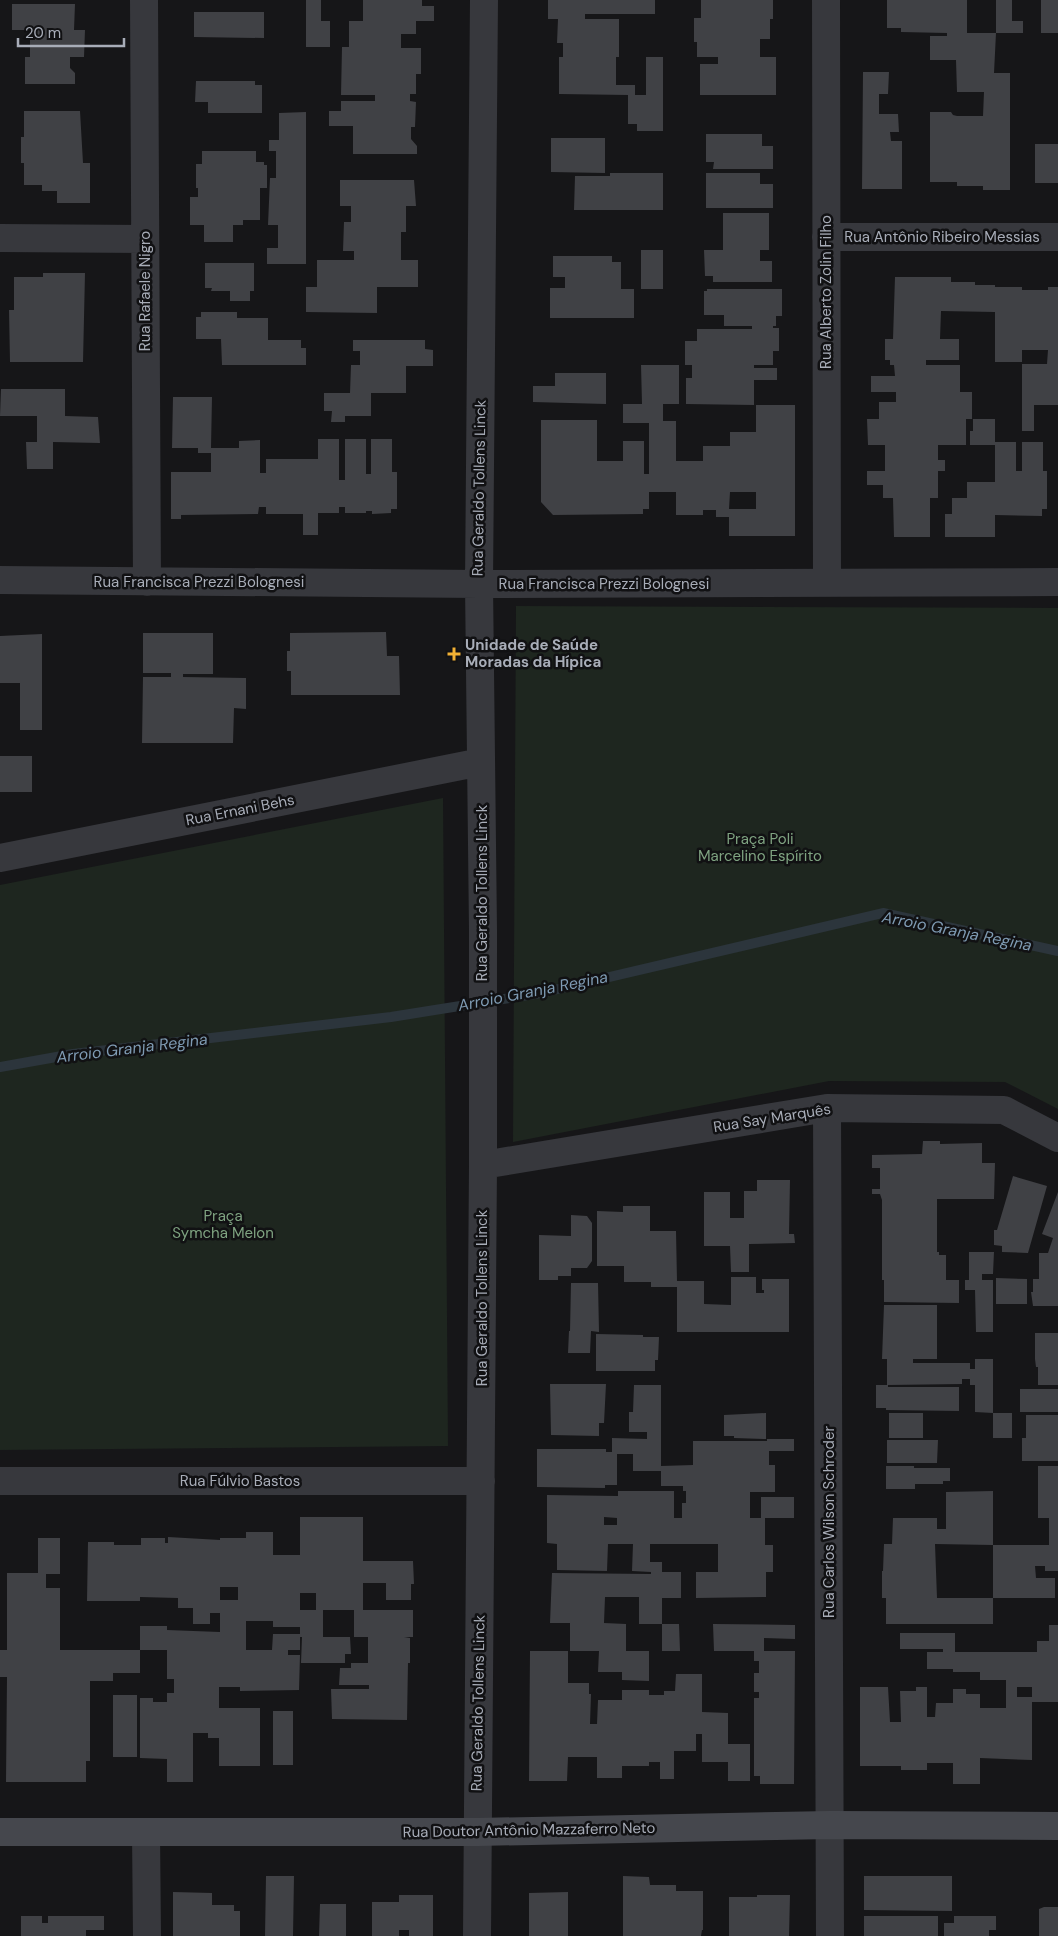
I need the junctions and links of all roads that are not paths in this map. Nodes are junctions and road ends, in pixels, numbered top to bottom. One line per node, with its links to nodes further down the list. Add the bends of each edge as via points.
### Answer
1 (144, 0): 7 (street, Rua Rafaele Nigro)
2 (484, 0): 12 (street, Rua Geraldo Tollens Linck)
3 (826, 0): 4 (street, Rua Alberto Zolin Filho)
4 (826, 237): 5 (street, Rua Antônio Ribeiro Messias); 11 (street, Rua Alberto Zolin Filho)
5 (1058, 237)
6 (0, 238): 7 (street)
7 (145, 239): 9 (street, Rua Rafaele Nigro)
8 (0, 580): 9 (street, Rua Francisca Prezzi Bolognesi)
9 (147, 582): 12 (street, Rua Francisca Prezzi Bolognesi)
10 (1058, 582): 11 (street, Rua Francisca Prezzi Bolognesi)
11 (827, 583): 12 (street, Rua Francisca Prezzi Bolognesi)
12 (478, 584): 13 (street, Rua Geraldo Tollens Linck)
13 (481, 762): 14 (street, Rua Ernani Behs); 17 (street, Rua Geraldo Tollens Linck)
14 (0, 858)
15 (828, 1108): 16 (street, Rua Say Marquês, via 1004,1110); 17 (street, Rua Say Marquês); 20 (street, Rua Carlos Wilson Schroder)
16 (1058, 1138)
17 (483, 1165): 19 (street, Rua Geraldo Tollens Linck)
18 (0, 1481): 19 (street, Rua Fúlvio Bastos)
19 (481, 1481): 24 (street, Rua Geraldo Tollens Linck)
20 (831, 1825): 21 (street, Rua Doutor Antônio Mazzaferro Neto); 24 (street, Rua Doutor Antônio Mazzaferro Neto); 27 (street, Rua Carlos Wilson Schroder)
21 (1058, 1826)
22 (0, 1832): 23 (street, Rua Doutor Antônio Mazzaferro Neto)
23 (146, 1832): 24 (street, Rua Doutor Antônio Mazzaferro Neto); 25 (street)
24 (477, 1832): 26 (street, Rua Geraldo Tollens Linck)
25 (147, 1936)
26 (477, 1936)
27 (830, 1936)

